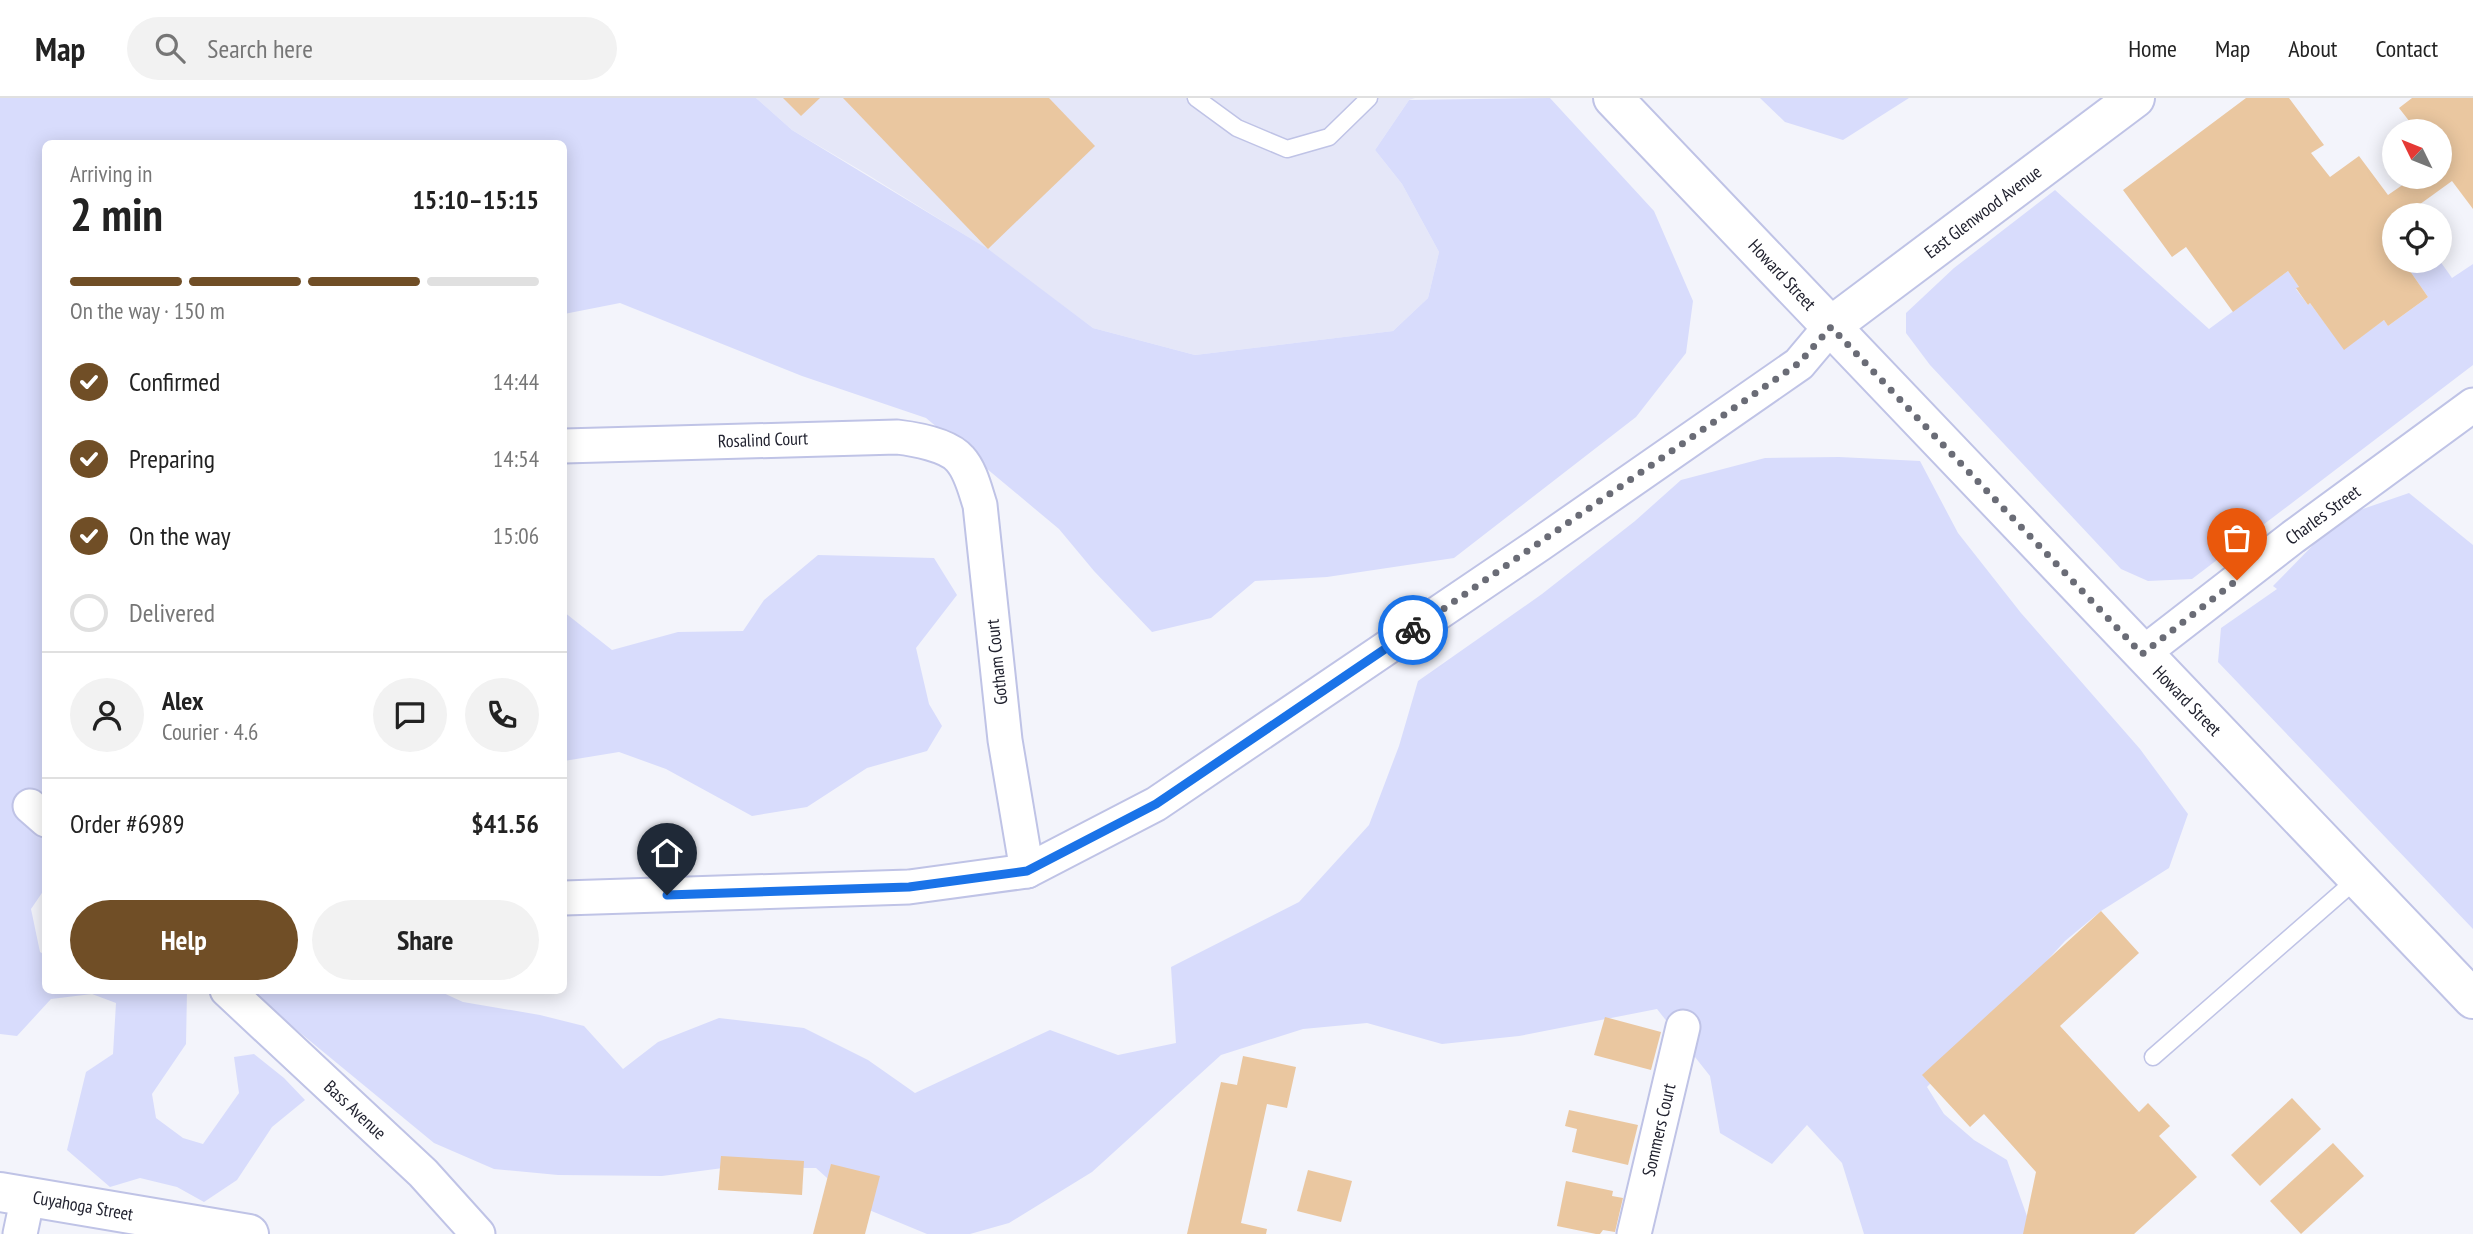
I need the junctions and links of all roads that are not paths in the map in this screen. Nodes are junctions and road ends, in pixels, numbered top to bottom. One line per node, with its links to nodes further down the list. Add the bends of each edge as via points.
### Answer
1 (1196, 98): 2 (lane, via 1237,128 1287,149 1329,137)
2 (1369, 98)
3 (1613, 98): 5 (main road, Howard Street)
4 (2135, 98): 5 (main road, East Glenwood Avenue)
5 (1831, 327): 9 (main road, Howard Street); 10 (street, via 1799,363 1156,804)
6 (2473, 405): 9 (street, Charles Street)
7 (567, 446): 8 (street, Rosalind Court, via 897,437 923,440)
8 (959, 457): 10 (street, Gotham Court, via 981,505 1005,740)
9 (2142, 654): 11 (main road, Howard Street)
10 (1027, 871): 12 (street, via 909,887)
11 (2358, 878): 14 (main road, Howard Street); 16 (lane)
12 (567, 898)
13 (231, 994): 20 (street, Bass Avenue, via 423,1173)
14 (2473, 999)
15 (1683, 1027): 21 (street, Sommers Court)
16 (2153, 1057)
17 (14, 1194): 18 (street); 19 (main road, Cuyahoga Street)
18 (20, 1234)
19 (249, 1234)
20 (478, 1234)
21 (1634, 1234)

